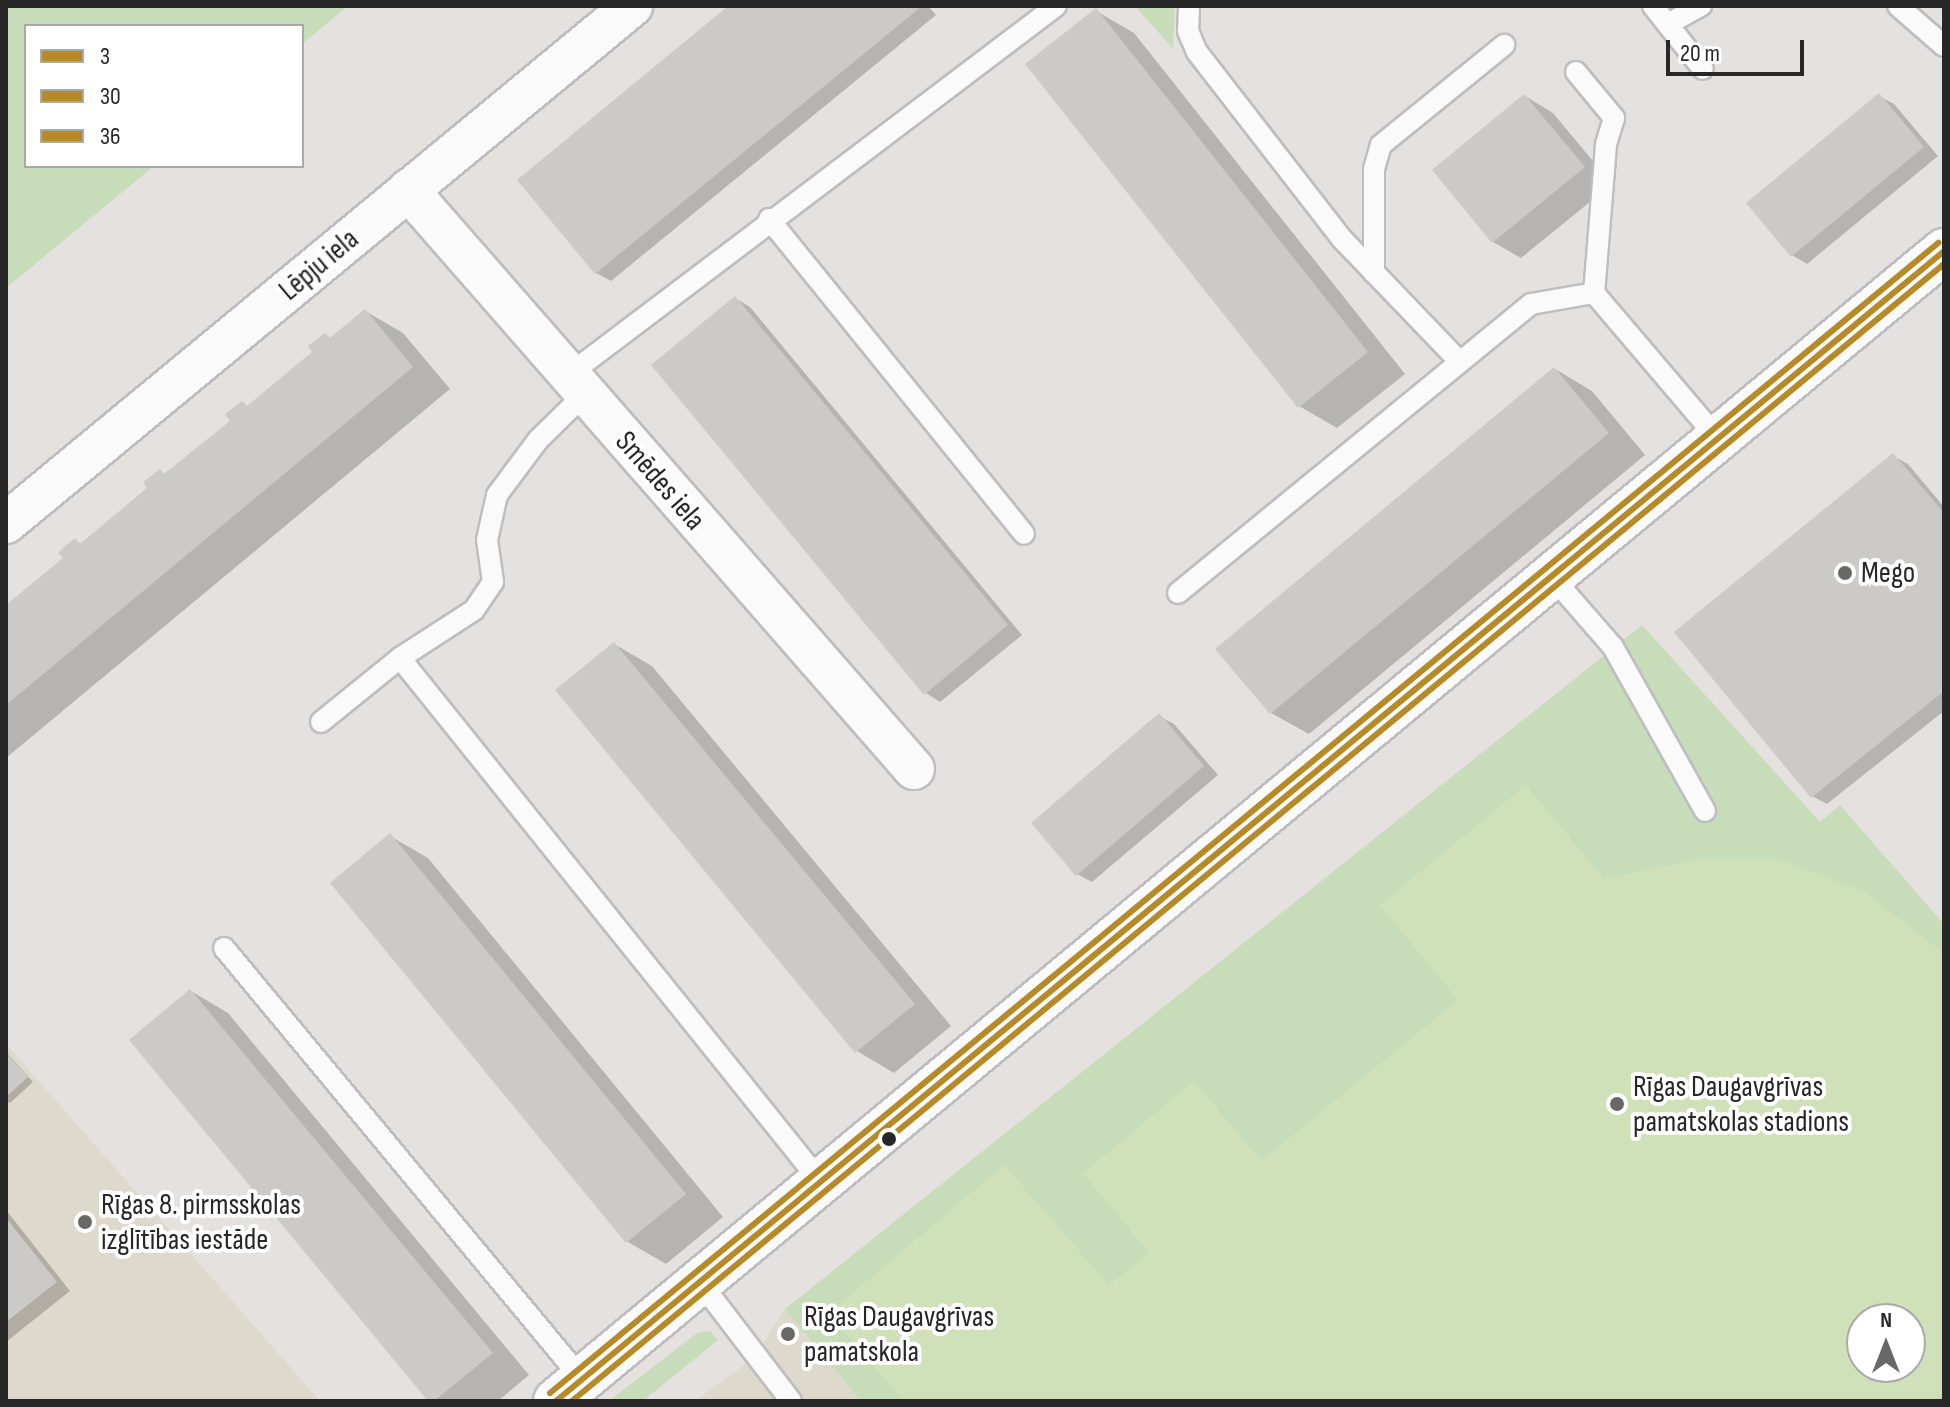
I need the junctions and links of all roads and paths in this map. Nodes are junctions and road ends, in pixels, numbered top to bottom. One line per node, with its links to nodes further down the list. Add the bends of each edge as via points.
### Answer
1 (632, 6): 12 (street, Lēpju iela)
2 (1056, 6): 13 (lane)
3 (1189, 6): 15 (lane, via 1188,31 1197,52)
4 (1653, 6): 7 (lane)
5 (1701, 6): 7 (lane)
6 (1898, 6): 9 (lane)
7 (1668, 24): 10 (lane)
8 (1504, 45): 15 (lane, via 1381,145 1374,169)
9 (1944, 46)
10 (1703, 69)
11 (1576, 72): 16 (lane, via 1614,118 1606,145)
12 (408, 190): 18 (street, Smēdes iela); 20 (street, Lēpju iela)
13 (769, 219): 18 (lane); 21 (lane)
14 (1944, 251): 19 (street)
15 (1374, 273): 17 (lane)
16 (1594, 293): 17 (lane, via 1531,304); 19 (lane)
17 (1460, 362): 23 (lane)
18 (576, 386): 24 (lane, via 497,495 487,540 493,582 474,610); 26 (street, Smēdes iela)
19 (1719, 440): 22 (street)
20 (6, 523)
21 (1024, 534)
22 (1553, 578): 27 (lane, via 1613,647); 29 (street)
23 (1178, 593)
24 (400, 658): 25 (lane); 29 (lane)
25 (321, 722)
26 (914, 769)
27 (1705, 811)
28 (224, 948): 31 (lane)
29 (820, 1181): 30 (street)
30 (700, 1282): 31 (street); 32 (lane)
31 (569, 1390)
32 (791, 1401)

